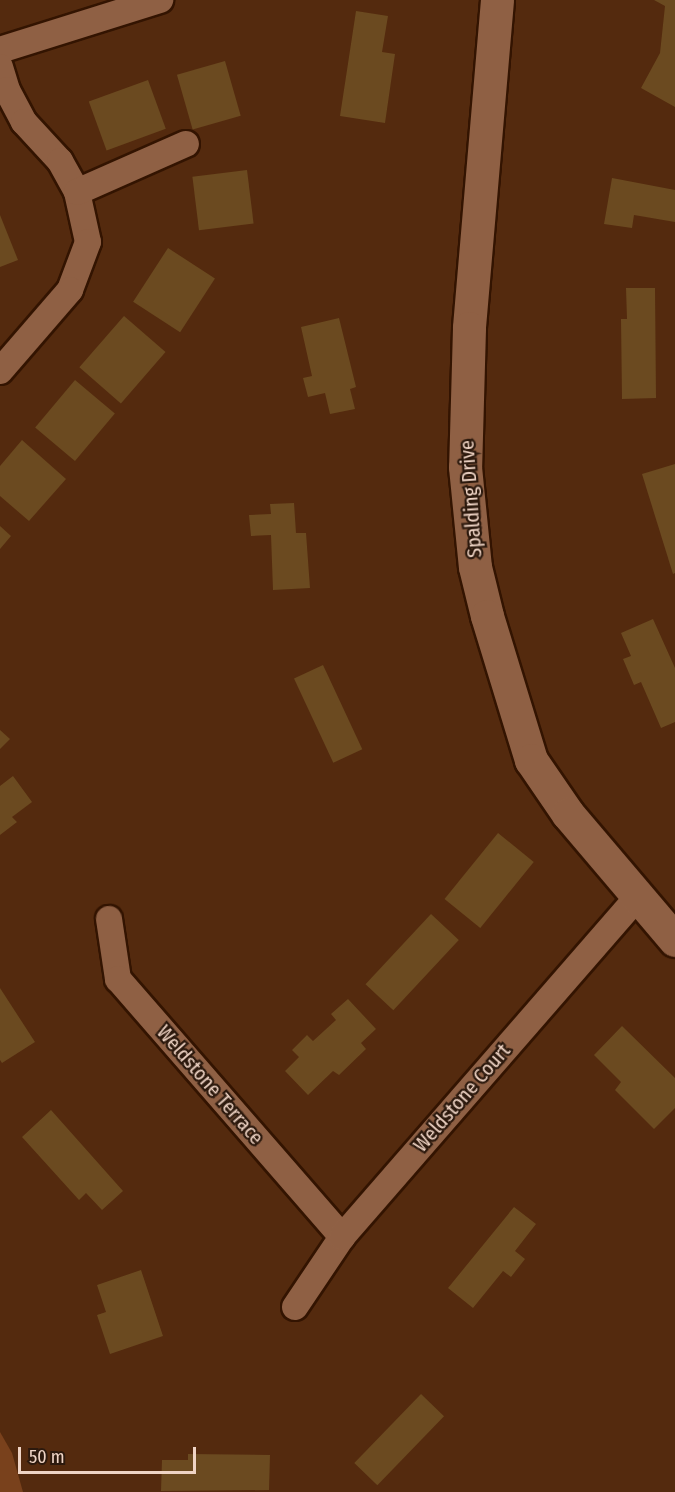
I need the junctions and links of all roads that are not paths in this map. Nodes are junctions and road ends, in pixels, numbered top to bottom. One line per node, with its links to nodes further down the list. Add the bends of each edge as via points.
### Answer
1 (160, 0): 3 (street)
2 (496, 0): 8 (street, Spalding Drive, via 470,328 465,467 475,567 531,759 568,814)
3 (0, 50)
4 (0, 67): 6 (street, via 6,90 24,122 60,161)
5 (186, 144): 6 (street)
6 (77, 192): 7 (street, via 88,242 70,290)
7 (0, 371)
8 (638, 896): 10 (street, Spalding Drive); 11 (street, Weldstone Court)
9 (109, 919): 11 (street, Weldstone Terrace, via 118,979)
10 (675, 940)
11 (342, 1237): 12 (street, Weldstone Court)
12 (294, 1307)

